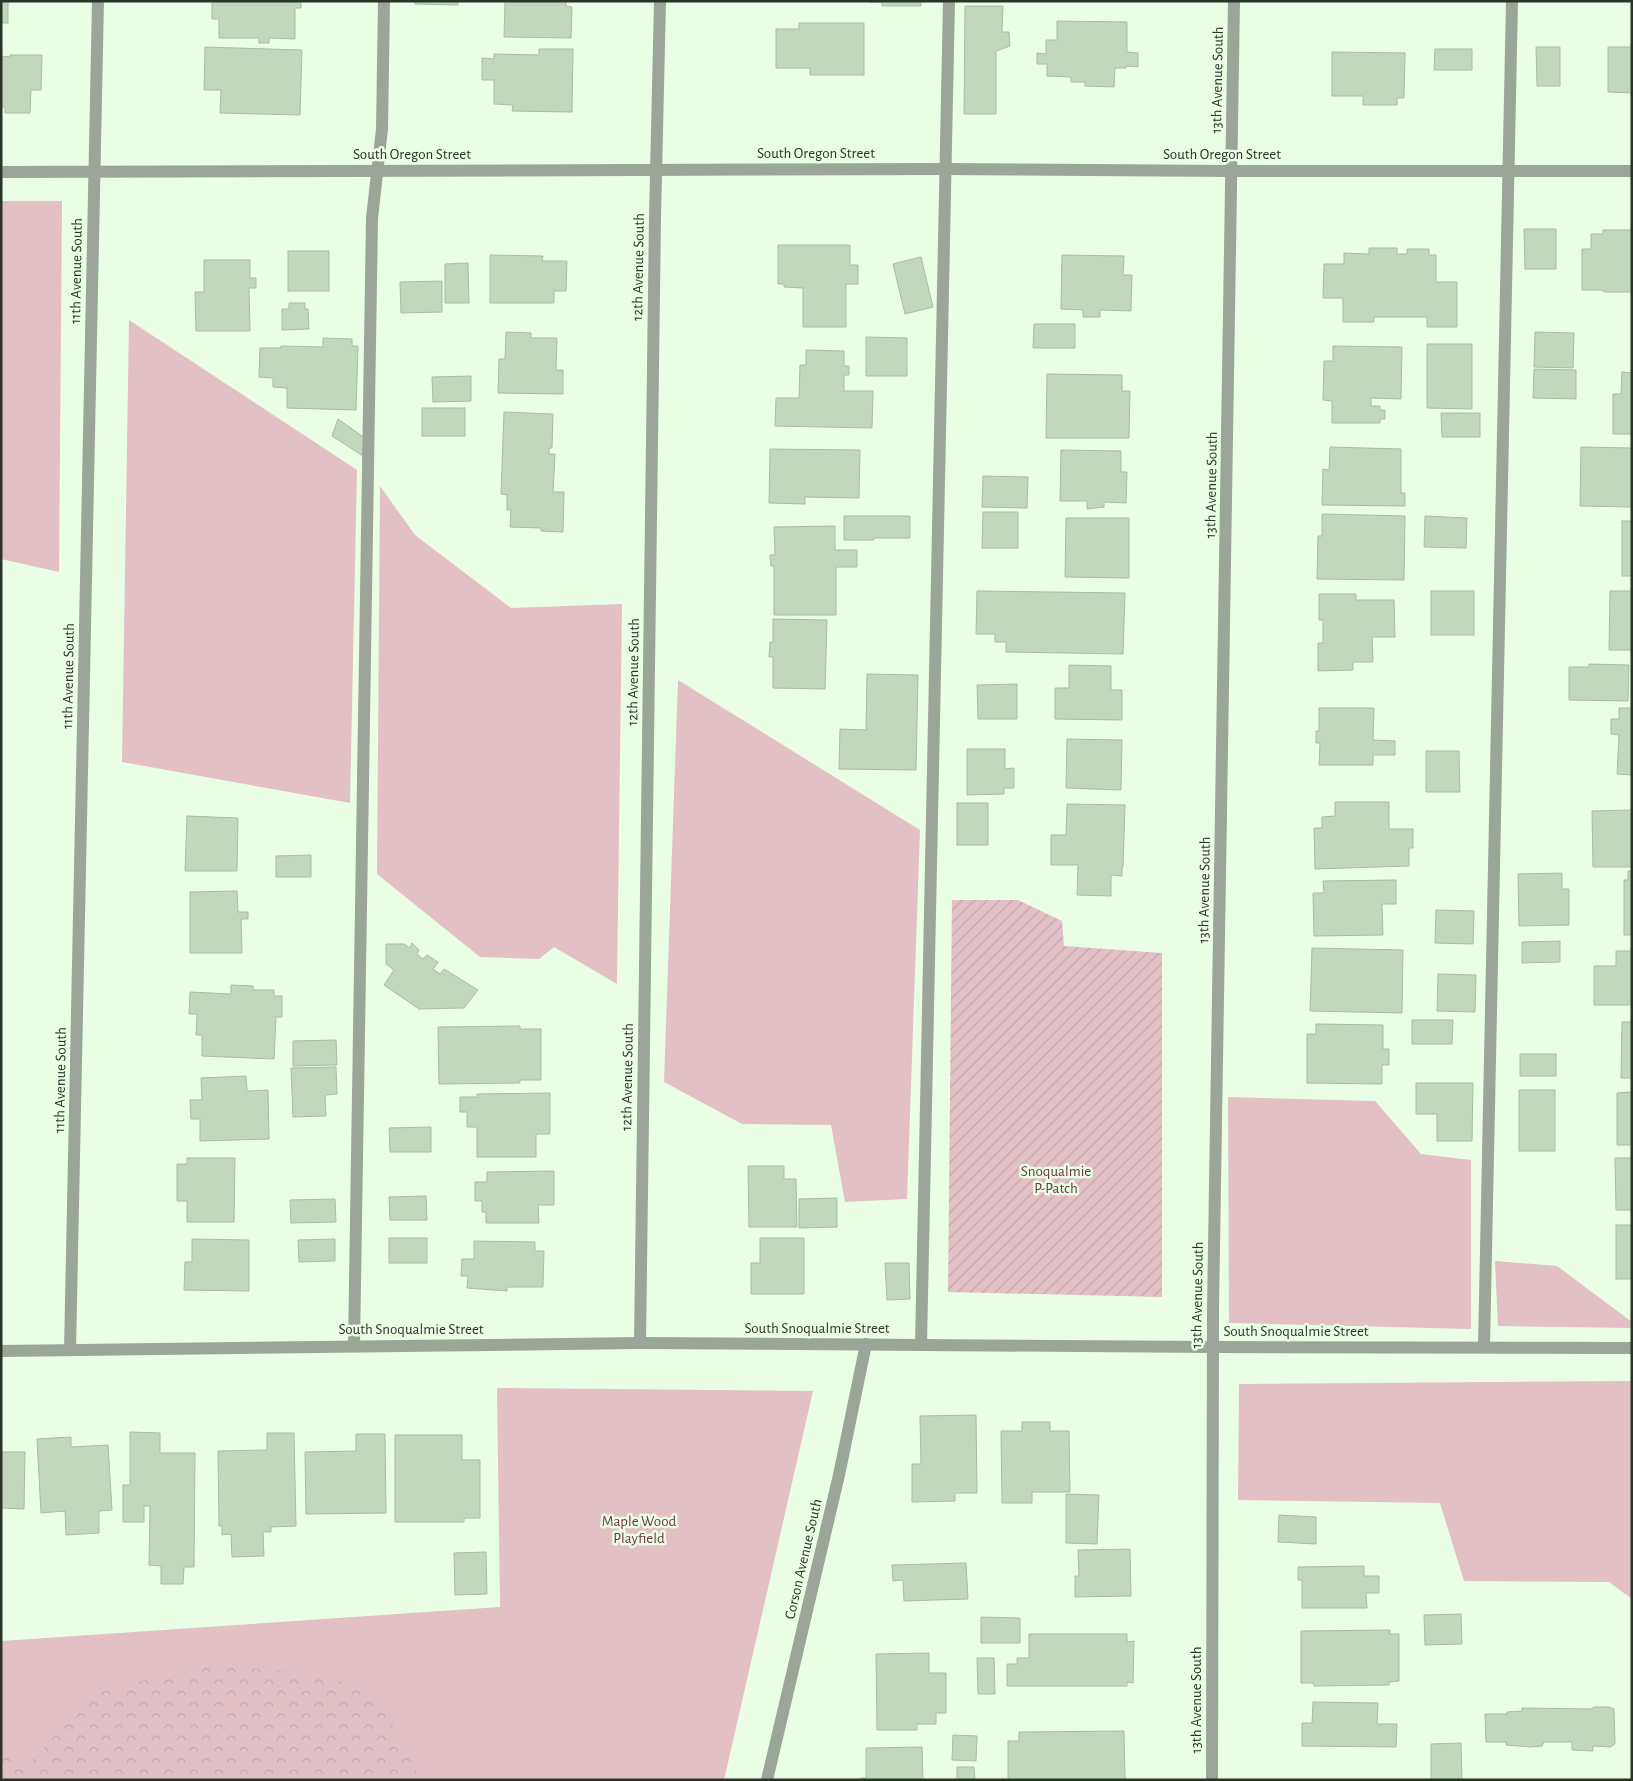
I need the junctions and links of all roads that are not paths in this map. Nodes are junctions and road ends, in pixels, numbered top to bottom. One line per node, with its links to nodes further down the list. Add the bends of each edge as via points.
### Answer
1 (98, 1): 11 (street, 11th Avenue South)
2 (384, 1): 8 (street, via 382,129)
3 (660, 1): 9 (street, 12th Avenue South)
4 (949, 1): 7 (street)
5 (1234, 1): 12 (street, 13th Avenue South)
6 (1512, 1): 10 (street)
7 (945, 169): 9 (street, South Oregon Street); 12 (street, South Oregon Street); 17 (street)
8 (378, 170): 9 (street, South Oregon Street); 11 (street, South Oregon Street); 18 (street, via 372,218)
9 (656, 170): 15 (street, 12th Avenue South)
10 (1509, 170): 12 (street, South Oregon Street); 13 (street, South Oregon Street); 19 (street)
11 (94, 171): 14 (street, South Oregon Street); 22 (street, 11th Avenue South)
12 (1232, 171): 20 (street, 13th Avenue South)
13 (1632, 171)
14 (1, 172)
15 (640, 1343): 16 (street, South Snoqualmie Street); 18 (street, South Snoqualmie Street)
16 (866, 1344): 17 (street, South Snoqualmie Street); 24 (street, Corson Avenue South, via 839,1475)
17 (921, 1345): 20 (street, South Snoqualmie Street)
18 (354, 1346): 22 (street, South Snoqualmie Street)
19 (1484, 1346): 20 (street, South Snoqualmie Street); 21 (street, South Snoqualmie Street)
20 (1213, 1347): 25 (street, 13th Avenue South)
21 (1632, 1348)
22 (70, 1350): 23 (street, South Snoqualmie Street)
23 (1, 1351)
24 (767, 1780)
25 (1212, 1780)

